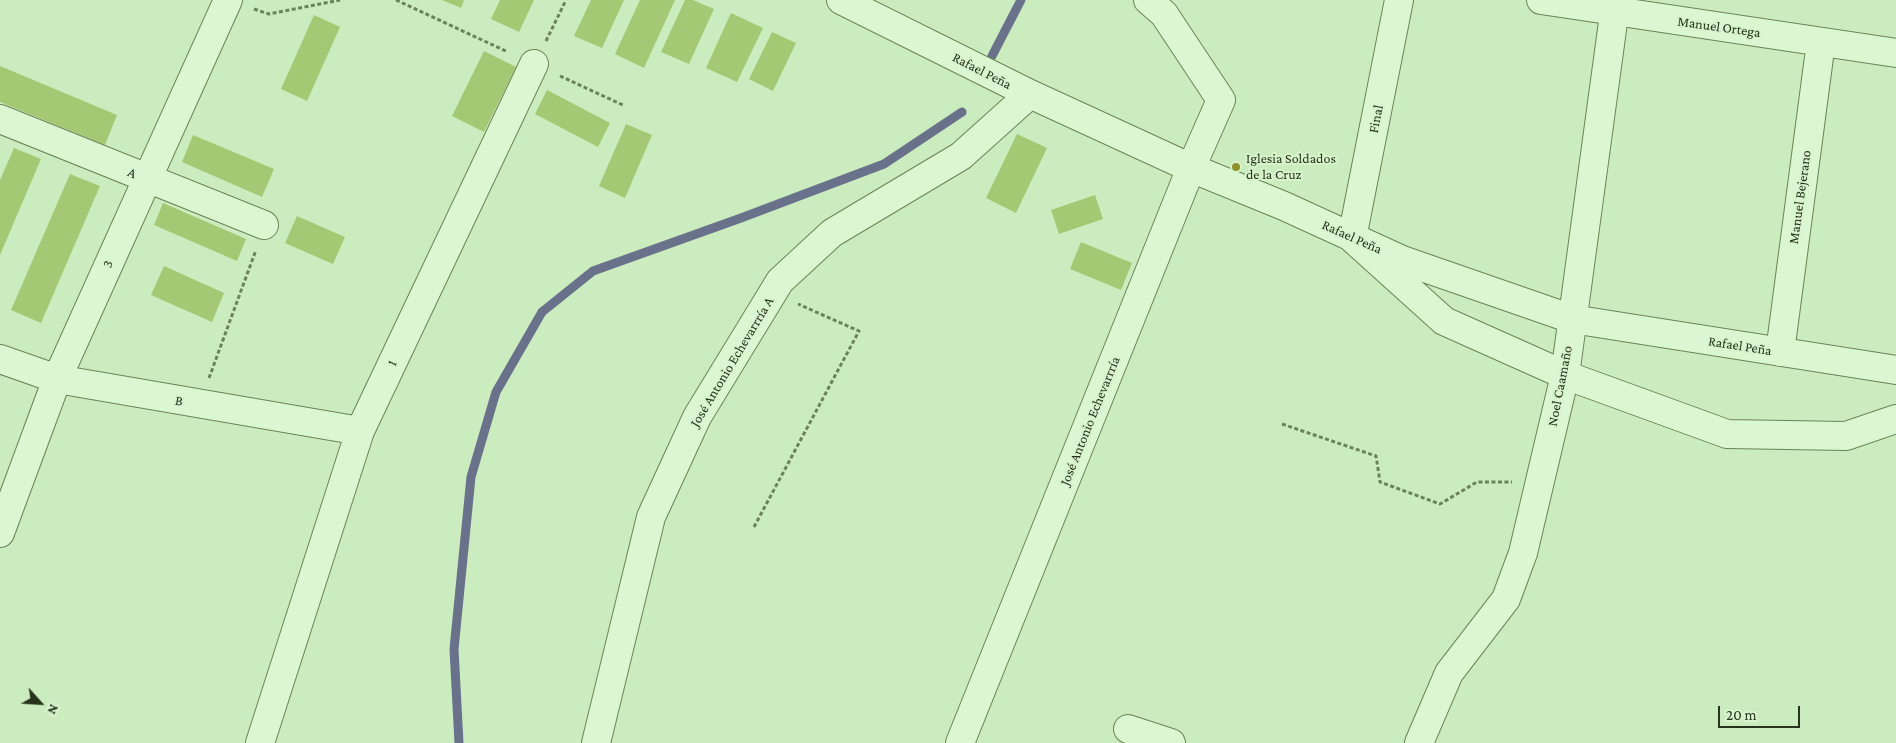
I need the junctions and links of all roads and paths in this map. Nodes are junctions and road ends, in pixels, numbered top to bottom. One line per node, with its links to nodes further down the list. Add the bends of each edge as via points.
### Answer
1 (228, 0): 2 (path, via 269,14); 15 (street, 3)
2 (340, 0)
3 (566, 0): 11 (path)
4 (841, 0): 12 (street, Rafael Peña)
5 (1148, 0): 14 (street, José Antonio Echevarrría, via 1164,14 1221,100)
6 (1399, 0): 17 (street, Final)
7 (1542, 0): 8 (street, Manuel Ortega)
8 (1615, 6): 9 (street, Manuel Ortega); 19 (street, Noel Caamaño)
9 (1822, 42): 10 (street, Manuel Ortega); 20 (street, Manuel Bejerano)
10 (1896, 53)
11 (534, 64): 28 (street, 1)
12 (1030, 94): 14 (street, Rafael Peña); 18 (street, José Antonio Echevarrría A, via 961,156 832,233 780,281)
13 (0, 120): 15 (street, A)
14 (1191, 168): 17 (street, Rafael Peña); 35 (street, José Antonio Echevarrría)
15 (146, 179): 16 (street, A); 24 (street, 3)
16 (264, 225): 25 (path)
17 (1352, 238): 19 (street, Rafael Peña, via 1402,260); 23 (street, via 1444,321)
18 (774, 293): 30 (path, via 859,331); 34 (street, José Antonio Echevarrría A, via 697,417 651,517)
19 (1572, 319): 20 (street, Rafael Peña); 23 (street, Noel Caamaño)
20 (1780, 352): 22 (street, Rafael Peña)
21 (0, 359): 24 (street, B)
22 (1896, 370)
23 (1564, 375): 26 (street, via 1727,434 1846,436); 29 (street, Noel Caamaño)
24 (57, 380): 25 (street, B); 31 (street, 3)
25 (200, 404): 28 (street, B)
26 (1896, 419)
27 (1282, 424): 29 (path, via 1376,456 1380,482 1440,504 1477,482)
28 (360, 432): 33 (street, 1)
29 (1540, 482): 37 (street, Noel Caamaño, via 1523,553 1506,599 1449,674)
30 (754, 527)
31 (0, 533)
32 (1128, 729): 36 (street)
33 (260, 743)
34 (596, 743)
35 (960, 743)
36 (1171, 743)
37 (1419, 743)

